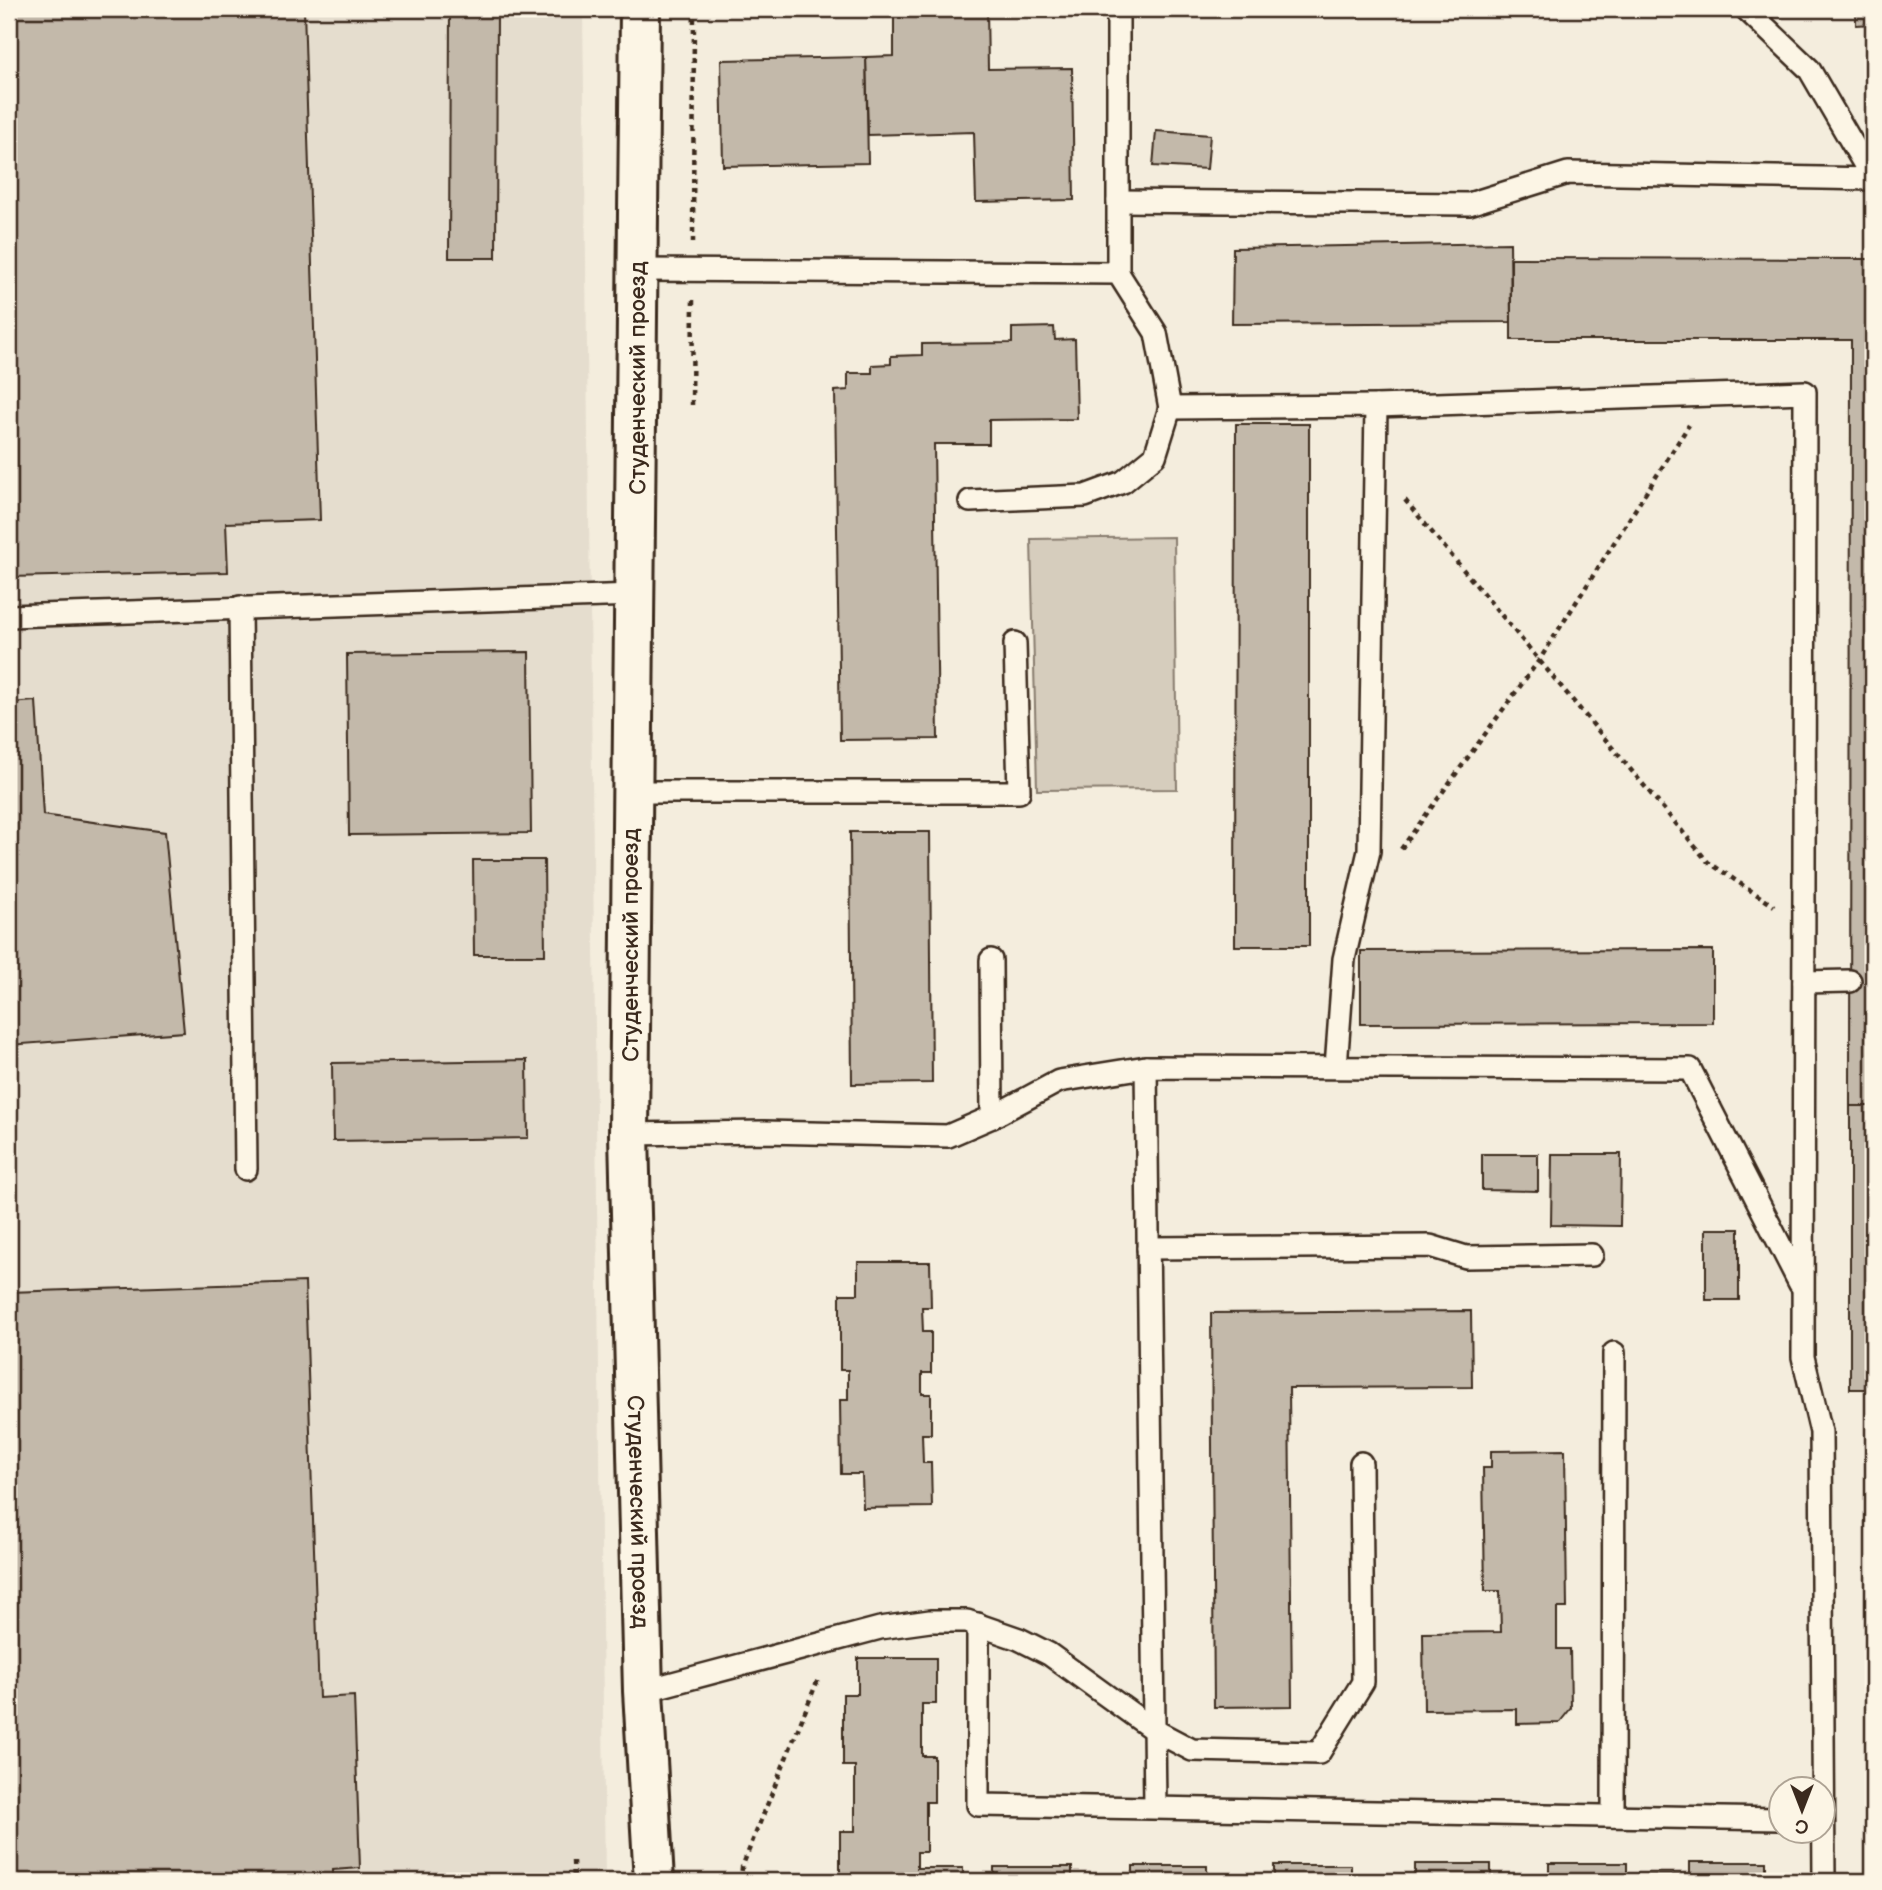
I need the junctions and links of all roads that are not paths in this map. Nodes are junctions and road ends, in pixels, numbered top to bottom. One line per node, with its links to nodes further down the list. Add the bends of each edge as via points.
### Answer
1 (640, 9): 6 (street, Студенческий проезд)
2 (1118, 9): 5 (lane)
3 (1746, 9): 4 (lane, via 1809,69)
4 (1873, 179): 5 (lane, via 1568,173 1469,204)
5 (1118, 201): 7 (lane)
6 (638, 270): 7 (lane); 11 (street, Студенческий проезд)
7 (1118, 273): 9 (lane, via 1156,333)
8 (1376, 406): 9 (lane); 18 (lane, via 1805,392); 20 (lane, via 1369,851 1343,959)
9 (1170, 408): 10 (lane, via 1155,456 1123,482 1086,496)
10 (970, 501)
11 (635, 595): 12 (lane); 15 (street, Студенческий проезд)
12 (240, 607): 13 (lane); 23 (lane)
13 (9, 616)
14 (1016, 643): 15 (lane, via 1019,792)
15 (631, 792): 22 (street, Студенческий проезд)
16 (991, 960): 21 (lane)
17 (1850, 981): 18 (lane)
18 (1804, 982): 26 (lane)
19 (1146, 1066): 20 (lane); 21 (lane, via 1059,1081); 24 (lane)
20 (1336, 1067): 26 (lane, via 1690,1069)
21 (992, 1117): 22 (lane, via 948,1136)
22 (629, 1134): 30 (street, Студенческий проезд)
23 (246, 1169)
24 (1149, 1248): 25 (lane, via 1430,1246 1466,1256); 31 (lane)
25 (1591, 1255)
26 (1803, 1289): 32 (lane, via 1803,1357 1821,1432)
27 (1614, 1353): 34 (lane)
28 (1361, 1463): 31 (lane, via 1363,1682 1319,1753 1192,1750)
29 (978, 1624): 30 (lane, via 930,1620 880,1628); 31 (lane, via 1049,1654); 33 (lane, via 978,1805)
30 (643, 1691): 37 (street, Студенческий проезд)
31 (1154, 1730): 33 (lane)
32 (1823, 1774)
33 (1154, 1807): 34 (lane)
34 (1613, 1816): 35 (lane)
35 (1766, 1819)
36 (1823, 1844): 38 (lane)
37 (654, 1881)
38 (1824, 1881)

